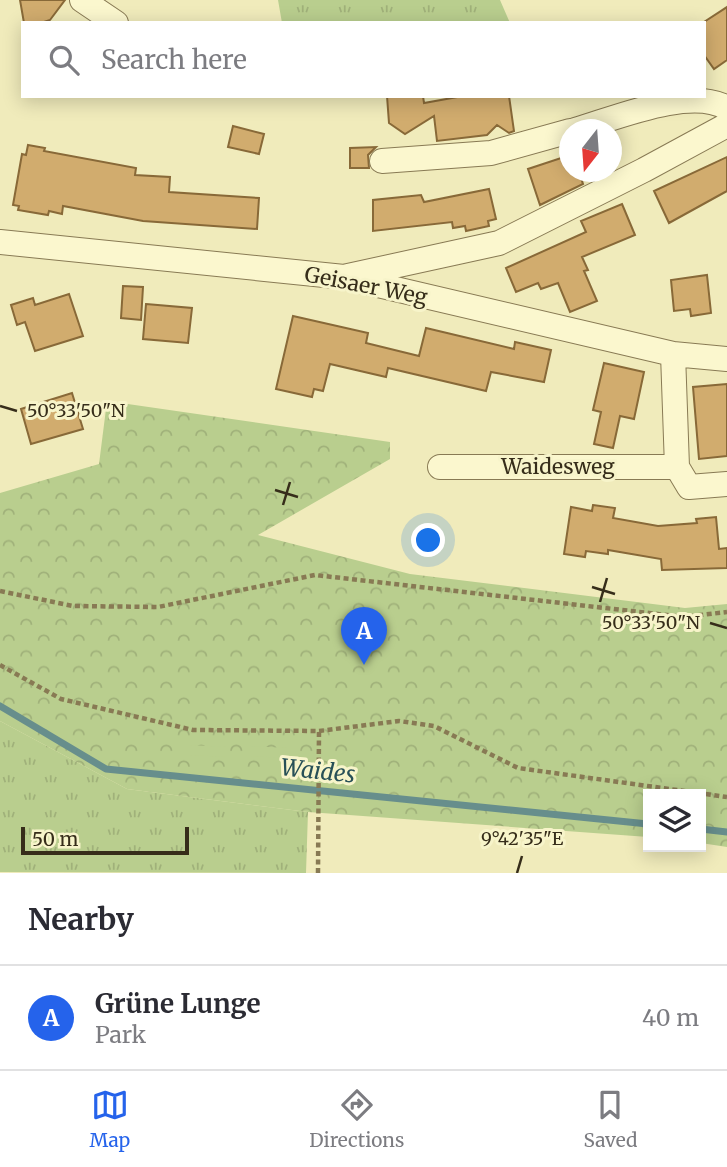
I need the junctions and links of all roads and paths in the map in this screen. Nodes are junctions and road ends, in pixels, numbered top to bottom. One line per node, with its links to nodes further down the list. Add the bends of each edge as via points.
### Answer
1 (82, 0): 2 (street)
2 (113, 21)
3 (727, 108): 4 (street, via 692,100)
4 (618, 119)
5 (727, 125): 9 (street, via 499,243)
6 (559, 134): 7 (street, via 491,153)
7 (382, 161)
8 (0, 242): 9 (street, Geisaer Weg)
9 (344, 277): 10 (street, Geisaer Weg)
10 (673, 354): 11 (street, Geisaer Weg); 13 (street)
11 (727, 359)
12 (440, 467): 13 (street, Waidesweg)
13 (677, 467): 14 (street, via 689,487)
14 (727, 484)
15 (0, 591): 16 (path, via 73,606 158,607 315,575 684,617)
16 (727, 612)
17 (0, 665): 18 (path, via 61,699 193,730)
18 (319, 731): 19 (path, via 399,721 434,726 518,768); 20 (path)
19 (727, 797)
20 (318, 873)

